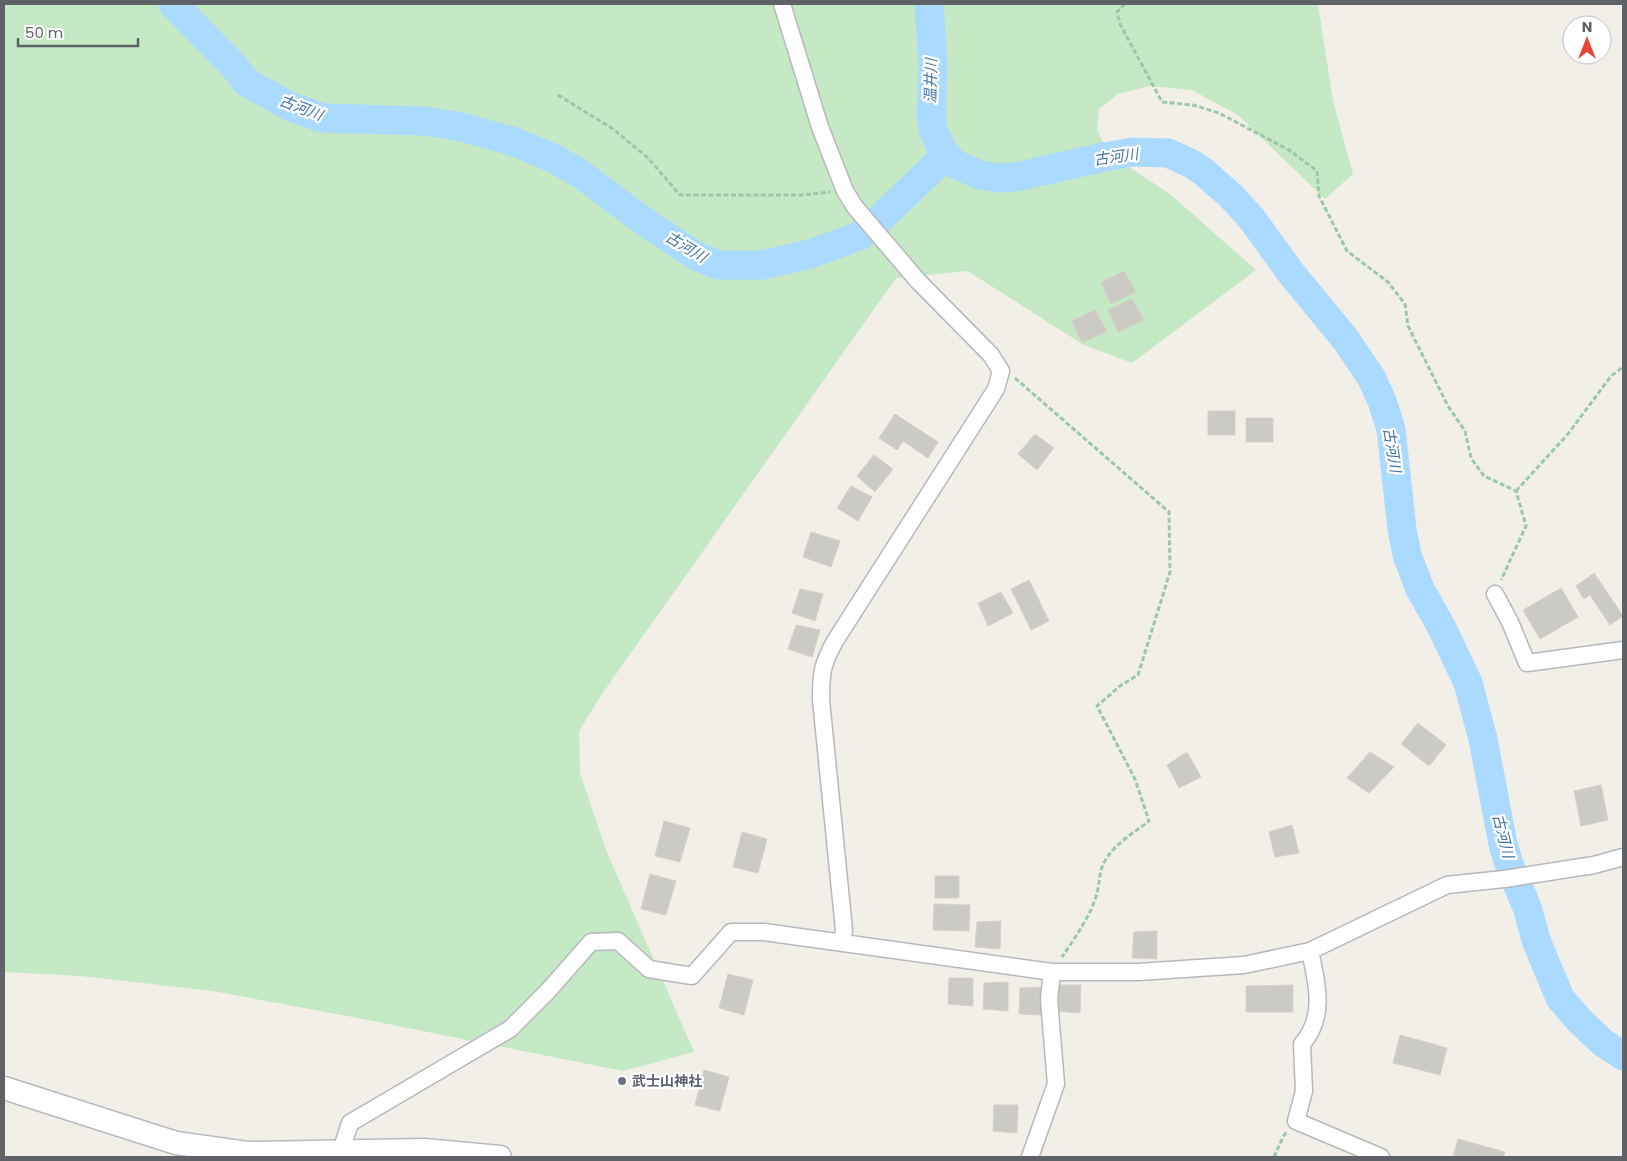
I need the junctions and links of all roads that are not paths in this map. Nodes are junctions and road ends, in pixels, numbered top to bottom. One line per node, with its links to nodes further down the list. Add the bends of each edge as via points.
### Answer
1 (782, 4): 5 (street, via 820,127 855,207 918,281 991,355 1001,371 996,388 824,662 821,700 844,930)
2 (1495, 594): 3 (street, via 1526,663)
3 (1623, 650)
4 (1623, 857): 6 (street, via 1594,865 1447,885)
5 (842, 943): 7 (street); 9 (street, via 764,932 731,932 692,976 650,969 618,941 591,942 510,1030 350,1123)
6 (1310, 951): 7 (street, via 1244,965 1138,972); 12 (street, via 1318,987 1316,1015 1309,1036 1302,1044 1304,1091 1296,1121)
7 (1052, 972): 11 (street, via 1049,999 1056,1084)
8 (4, 1088): 9 (main road, via 176,1142 247,1153)
9 (341, 1151): 10 (main road, via 424,1150)
10 (500, 1157)
11 (1030, 1157)
12 (1382, 1157)

